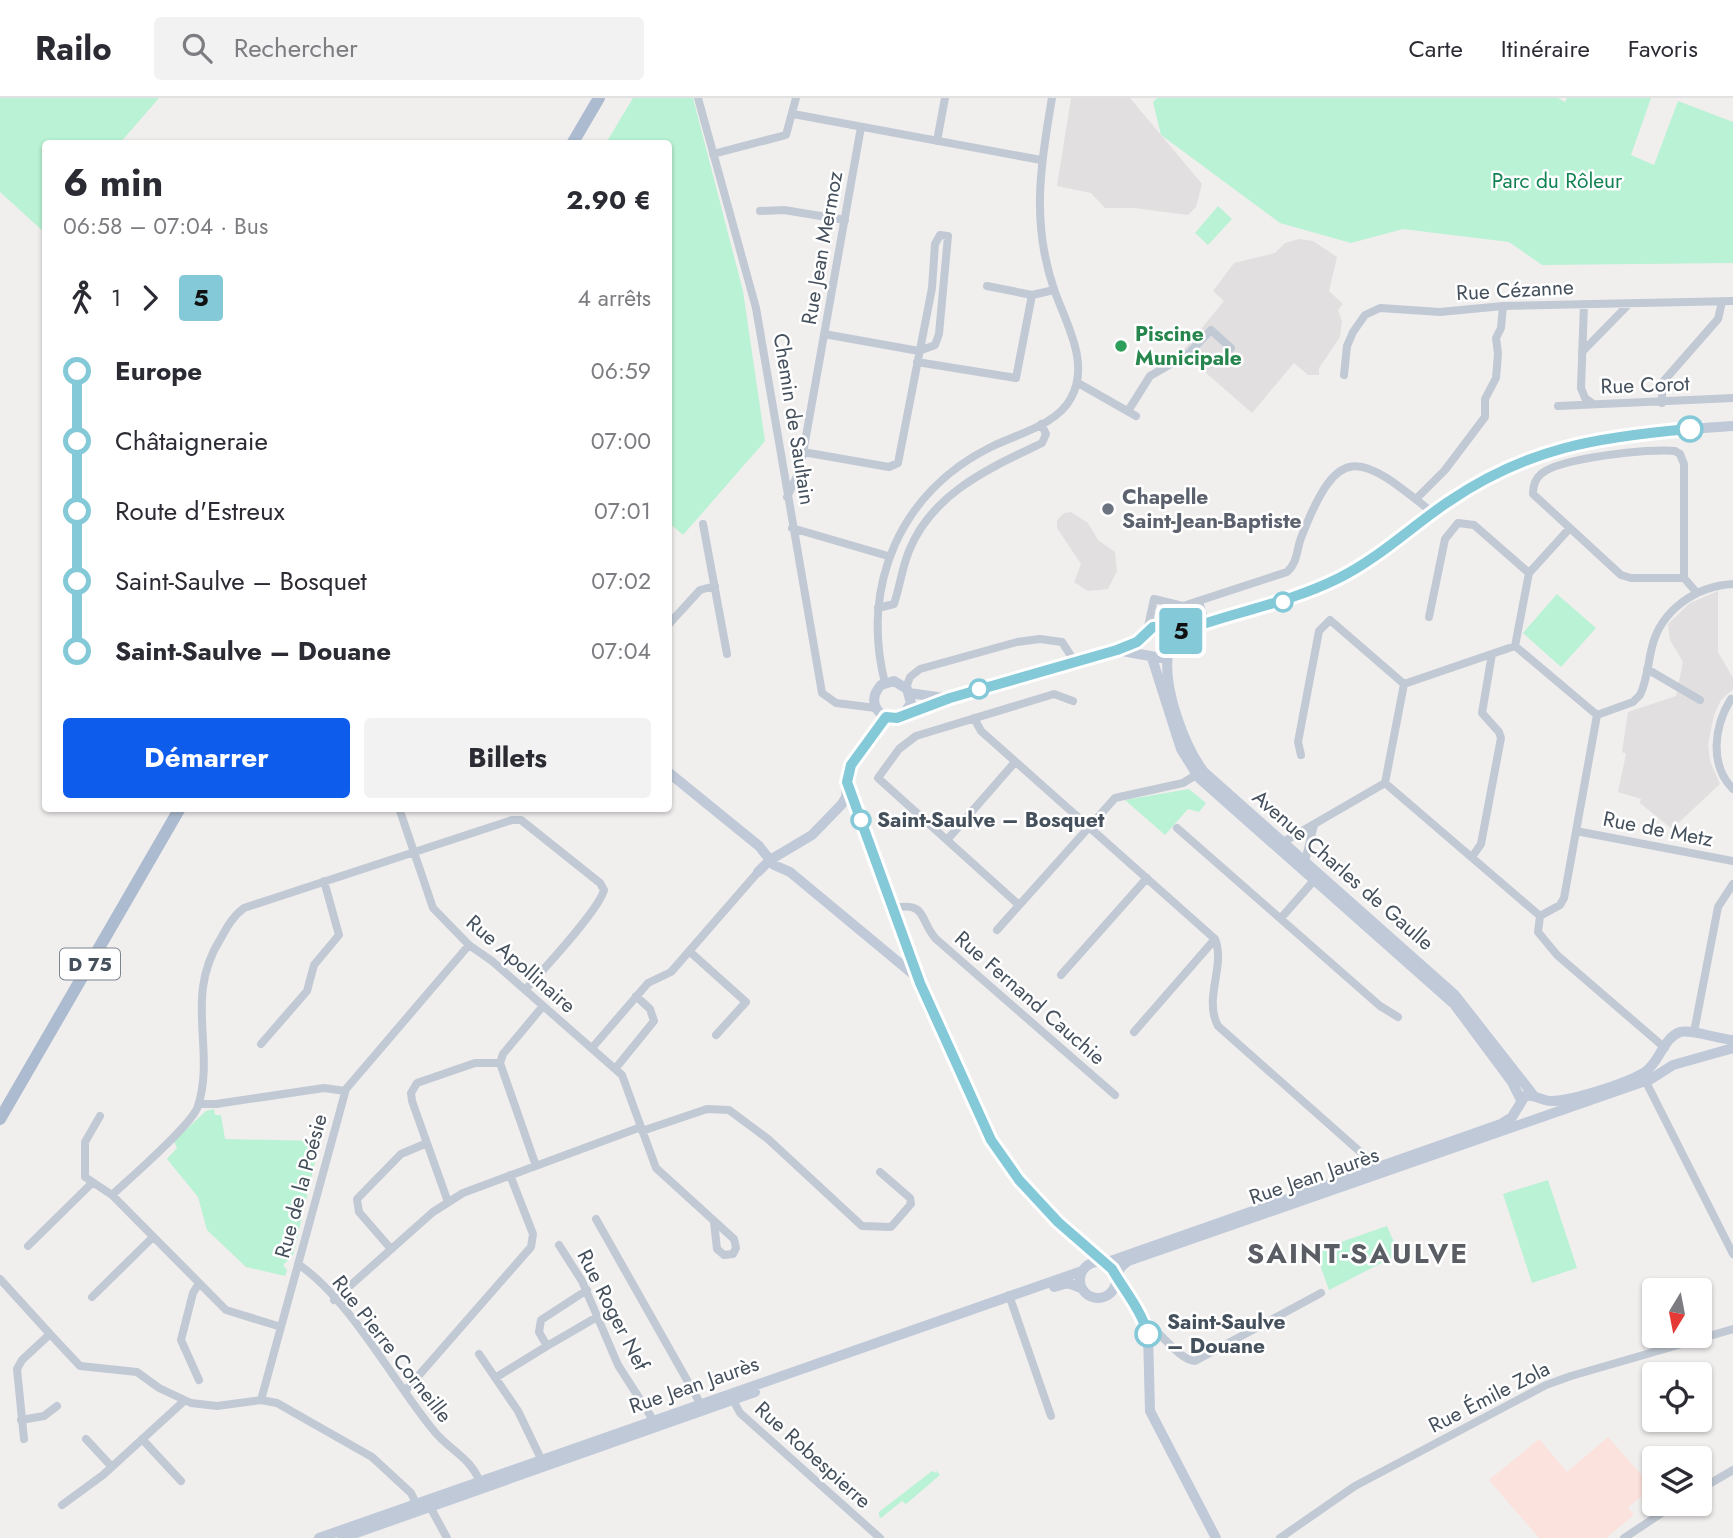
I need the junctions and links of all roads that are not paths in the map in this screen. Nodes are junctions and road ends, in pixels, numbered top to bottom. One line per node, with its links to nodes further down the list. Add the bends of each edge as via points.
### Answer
1 (599, 98): 8 (main road)
2 (698, 98): 10 (street, Chemin de Saultain)
3 (796, 98): 6 (street)
4 (945, 98): 9 (street)
5 (1052, 98): 11 (street)
6 (793, 114): 7 (street); 10 (street, via 784,136)
7 (861, 127): 9 (street); 13 (street, Rue Jean Mermoz)
8 (574, 140)
9 (937, 141): 11 (street)
10 (713, 154): 39 (street, Chemin de Saultain, via 753,292)
11 (1041, 160): 15 (street, via 1039,225)
12 (760, 211): 13 (street, via 784,210)
13 (845, 220): 22 (street, Rue Jean Mermoz)
14 (987, 286): 16 (street)
15 (1054, 290): 16 (street); 28 (street, via 1078,356)
16 (1032, 295): 26 (street, via 1016,378)
17 (1733, 301): 18 (street, Rue Cézanne)
18 (1722, 302): 19 (street, Rue Cézanne); 30 (street, via 1718,319 1662,383)
19 (1629, 303): 20 (street, Rue Cézanne); 25 (street)
20 (1584, 304): 21 (street, Rue Cézanne); 25 (street)
21 (1503, 306): 27 (street, Rue Cézanne, via 1371,311 1351,336); 40 (street, via 1496,338 1496,381 1485,398 1485,417 1441,476)
22 (824, 334): 24 (street); 37 (street, Rue Jean Mermoz)
23 (1231, 348): 33 (street, via 1211,331 1188,354 1150,376)
24 (919, 351): 24 (street, via 935,345 939,338 949,239 945,234 935,244 932,288); 26 (street)
25 (1582, 352): 31 (street, via 1582,391)
26 (917, 362): 37 (street, via 897,465)
27 (1344, 375)
28 (1077, 383): 33 (street); 35 (street, via 1066,407)
29 (1733, 398): 30 (street, Rue Corot)
30 (1662, 403): 31 (street, Rue Corot)
31 (1592, 404): 32 (street, Rue Corot)
32 (1558, 406)
33 (1128, 411): 34 (street)
34 (1136, 416)
35 (1041, 424): 38 (street, via 964,461); 41 (street, via 1046,434 1042,443 974,477)
36 (1733, 426): 42 (street, via 1618,435 1558,447 1493,474)
37 (803, 452): 39 (street, Rue Jean Mermoz, via 799,474)
38 (931, 488): 41 (street); 46 (street)
39 (787, 497): 44 (street, Chemin de Saultain)
40 (1416, 499): 42 (street); 52 (street, via 1364,466 1344,469 1324,486 1290,570)
41 (944, 501): 53 (street, via 910,547 894,604)
42 (1433, 513): 56 (street, via 1381,553 1331,582)
43 (703, 524): 50 (street)
44 (792, 528): 46 (street); 74 (street, Chemin de Saultain, via 822,693 836,703)
45 (1569, 529): 47 (street); 48 (street, via 1624,577); 48 (street, via 1535,497 1535,484 1543,472 1618,453 1675,451 1684,464)
46 (888, 556): 53 (street)
47 (1529, 573): 54 (street, via 1474,525 1458,523 1445,539); 59 (street)
48 (1684, 578): 51 (street)
49 (1733, 584): 51 (street)
50 (715, 586): 55 (street, via 699,590); 61 (street)
51 (1697, 593): 66 (street, via 1674,609 1660,628)
52 (1199, 602): 56 (street); 57 (street, via 1180,606 1154,599)
53 (878, 608): 67 (street)
54 (1429, 617)
55 (672, 620)
56 (1206, 624): 58 (street)
57 (1145, 634): 58 (street, via 1160,626); 60 (street); 64 (street, via 1142,645)
58 (1172, 635): 63 (street, via 1174,646)
59 (1516, 646): 62 (street); 76 (street)
60 (1117, 650): 64 (street); 65 (street)
61 (727, 654)
62 (1492, 654): 68 (street); 100 (street, via 1482,713 1501,736 1482,841)
63 (1168, 655): 64 (street, via 1161,659); 81 (street, Avenue Charles de Gaulle, via 1167,678)
64 (1149, 656): 81 (street, Avenue Charles de Gaulle, via 1179,743)
65 (1075, 662): 69 (street, via 1062,642 1026,640 920,669 912,675); 70 (street)
66 (1647, 669): 72 (street); 76 (street, via 1642,692 1635,700)
67 (885, 683): 69 (street, via 896,682); 74 (street, via 875,694)
68 (1404, 684): 79 (street, via 1330,621 1323,624 1298,741); 84 (street)
69 (908, 690): 70 (street, via 929,698); 75 (street, via 910,705)
70 (950, 698): 75 (street)
71 (1731, 699): 85 (street, via 1716,742 1722,775)
72 (1700, 700)
73 (1073, 701): 78 (street, via 1054,694)
74 (876, 708): 77 (street)
75 (903, 715): 77 (street)
76 (1597, 715): 95 (street)
77 (886, 717): 83 (street, via 851,765)
78 (974, 718): 80 (street, via 981,731); 96 (street, via 907,742 878,779)
79 (1301, 755)
80 (1015, 762): 93 (street); 96 (street)
81 (1199, 773): 93 (street, via 1183,783 1117,796); 97 (street, Avenue Charles de Gaulle)
82 (672, 775): 101 (street, via 755,842)
83 (847, 782): 86 (street); 87 (street)
84 (1385, 783): 92 (street); 100 (street)
85 (1733, 789)
86 (842, 804): 87 (street); 98 (street)
87 (856, 808): 111 (street)
88 (178, 812): 148 (main road, D 75)
89 (401, 812): 99 (street, Rue Apollinaire)
90 (510, 812): 91 (street)
91 (512, 820): 99 (street); 122 (street, via 531,825 604,890 575,933)
92 (1314, 825): 97 (street); 103 (street)
93 (1088, 827): 107 (street); 110 (street)
94 (1177, 828): 113 (street)
95 (1576, 831): 102 (street, Rue de Metz); 112 (street, via 1563,901)
96 (947, 840): 110 (street)
97 (1278, 844): 103 (street, Avenue Charles de Gaulle)
98 (795, 846): 101 (street); 104 (street)
99 (413, 852): 108 (street); 116 (street, Rue Apollinaire, via 433,908)
100 (1472, 858): 112 (street)
101 (770, 860): 104 (street); 105 (street)
102 (1733, 861)
103 (1301, 864): 106 (street, Avenue Charles de Gaulle)
104 (786, 870): 105 (street); 119 (street)
105 (758, 872): 118 (street)
106 (1317, 877): 113 (street); 143 (street, Avenue Charles de Gaulle, via 1460,999); 144 (street, Avenue Charles de Gaulle, via 1454,1004 1512,1082)
107 (1147, 878): 115 (street); 120 (street)
108 (324, 881): 132 (street, via 339,935 314,965 307,991); 145 (street, via 244,908 214,949 202,988)
109 (1733, 884): 128 (street, via 1719,903)
110 (1019, 905): 114 (street)
111 (894, 908): 117 (street); 142 (street, Rue Fernand Cauchie, via 909,906 921,912 936,939)
112 (1540, 916): 126 (street, via 1538,932 1555,953)
113 (1281, 918): 125 (street)
114 (997, 930)
115 (1215, 939): 127 (street); 152 (street, via 1216,1021 1366,1157)
116 (469, 946): 122 (street, Rue Apollinaire); 141 (street, Rue de la Poésie)
117 (907, 949): 119 (street); 121 (street)
118 (689, 951): 123 (street, via 671,972 651,981); 129 (street, via 746,1002)
119 (894, 956): 121 (street)
120 (1061, 975)
121 (920, 983): 162 (street, via 997,1151)
122 (525, 990): 124 (street, Rue Apollinaire)
123 (636, 996): 133 (street); 139 (street, via 650,1009 654,1021)
124 (543, 1006): 133 (street, Rue Apollinaire); 137 (street)
125 (1398, 1017)
126 (1646, 1031): 130 (street); 135 (street)
127 (1134, 1032)
128 (1698, 1033): 130 (street); 131 (street); 136 (street, via 1704,1046)
129 (716, 1035)
130 (1673, 1036): 135 (street)
131 (1733, 1040)
132 (261, 1044)
133 (592, 1048): 139 (street, Rue Apollinaire)
134 (1733, 1048): 136 (street, Rue Jean Jaurès)
135 (1665, 1049): 138 (street, via 1670,1059); 143 (street, via 1654,1064 1637,1075 1569,1099)
136 (1699, 1056): 138 (street, Rue Jean Jaurès)
137 (500, 1063): 150 (street, via 475,1063 415,1085 411,1098); 151 (street)
138 (1680, 1063): 140 (street, Rue Jean Jaurès)
139 (615, 1069): 149 (street, Rue Apollinaire, via 626,1082)
140 (1645, 1080): 147 (street, Rue Jean Jaurès); 165 (street)
141 (345, 1091): 145 (street, via 324,1088); 167 (street, Rue de la Poésie)
142 (1115, 1095)
143 (1536, 1097): 144 (street); 147 (street, via 1542,1108)
144 (1519, 1103): 147 (street, Avenue Charles de Gaulle, via 1522,1115); 152 (street, Rue Jean Jaurès, via 1512,1117 1501,1124)
145 (199, 1104): 156 (street)
146 (100, 1116): 155 (street, via 84,1147 84,1175)
147 (1534, 1118): 152 (street, Rue Jean Jaurès)
148 (0, 1119)
149 (642, 1129): 151 (street); 153 (street, via 707,1109 726,1109 768,1139 862,1226 891,1227 911,1205 910,1198); 159 (street, Rue Apollinaire, via 659,1171)
150 (427, 1143): 157 (street); 164 (street, via 401,1154 357,1199 359,1212)
151 (536, 1166): 154 (street)
152 (1375, 1171): 166 (street, Rue Jean Jaurès); 169 (street, Rue Jean Jaurès, via 1128,1261)
153 (880, 1172)
154 (510, 1175): 157 (street); 189 (street, via 533,1234 531,1247)
155 (92, 1183): 156 (street); 163 (street)
156 (112, 1195): 160 (street)
157 (448, 1202): 164 (street)
158 (596, 1219): 193 (street)
159 (714, 1222)
160 (153, 1237): 171 (street); 176 (street)
161 (559, 1244): 173 (street, Rue Roger Nef)
162 (1082, 1245): 166 (street); 168 (street)
163 (28, 1246)
164 (391, 1249): 178 (street)
165 (1733, 1254)
166 (1104, 1263): 168 (street); 169 (street)
167 (298, 1264): 178 (street, Rue Pierre Corneille); 182 (street, Rue de la Poésie)
168 (1084, 1269): 172 (street); 177 (street, Rue Jean Jaurès)
169 (1116, 1278): 175 (street, via 1114,1290); 179 (street)
170 (0, 1279): 184 (street)
171 (199, 1283): 182 (street, via 229,1312); 188 (street, via 181,1340)
172 (1081, 1288): 175 (street, via 1092,1298); 177 (street, Rue Jean Jaurès, via 1064,1283)
173 (586, 1290): 180 (street, Rue Roger Nef); 185 (street, via 541,1320 540,1332)
174 (1321, 1293): 181 (street, via 1192,1361)
175 (1107, 1296): 179 (street)
176 (92, 1297)
177 (1010, 1298): 190 (street, Rue Jean Jaurès); 195 (street)
178 (334, 1300): 189 (street, Rue Pierre Corneille)
179 (1136, 1308): 181 (street)
180 (597, 1317): 185 (street); 197 (street, Rue Roger Nef, via 618,1364)
181 (1144, 1323): 214 (street, via 1149,1344 1150,1411)
182 (281, 1327): 191 (street, Rue de la Poésie)
183 (1733, 1329): 215 (street, Rue Émile Zola, via 1559,1380 1354,1486)
184 (50, 1334): 192 (street, via 80,1366 137,1372); 196 (street, via 18,1365)
185 (547, 1346): 187 (street)
186 (480, 1354): 187 (street)
187 (495, 1378): 201 (street, via 518,1411)
188 (200, 1380)
189 (406, 1390): 206 (street, Rue Pierre Corneille, via 434,1432 464,1456)
190 (731, 1396): 193 (street, Rue Jean Jaurès); 197 (street, Rue Jean Jaurès); 213 (street, Rue Robespierre, via 740,1412)
191 (261, 1400): 192 (street, via 217,1406); 207 (street, via 281,1405 372,1457)
192 (184, 1401): 200 (street)
193 (700, 1403): 197 (street, Rue Jean Jaurès)
194 (57, 1406): 196 (street, via 44,1416)
195 (1051, 1416)
196 (21, 1420): 198 (street)
197 (656, 1423): 201 (street, Rue Jean Jaurès)
198 (24, 1439)
199 (86, 1439): 202 (street)
200 (142, 1439): 202 (street); 204 (street)
201 (542, 1462): 206 (street, Rue Jean Jaurès)
202 (112, 1467): 208 (street)
203 (1733, 1470): 205 (street)
204 (181, 1481)
205 (1712, 1482)
206 (482, 1484): 207 (street, Rue Jean Jaurès)
207 (423, 1505): 210 (street, Rue Jean Jaurès); 212 (street)
208 (62, 1506)
209 (1657, 1516): 216 (street)
210 (344, 1536): 211 (street, Rue Jean Jaurès)
211 (319, 1538)
212 (447, 1538)
213 (880, 1538)
214 (1216, 1538)
215 (1280, 1538)
216 (1624, 1538)

